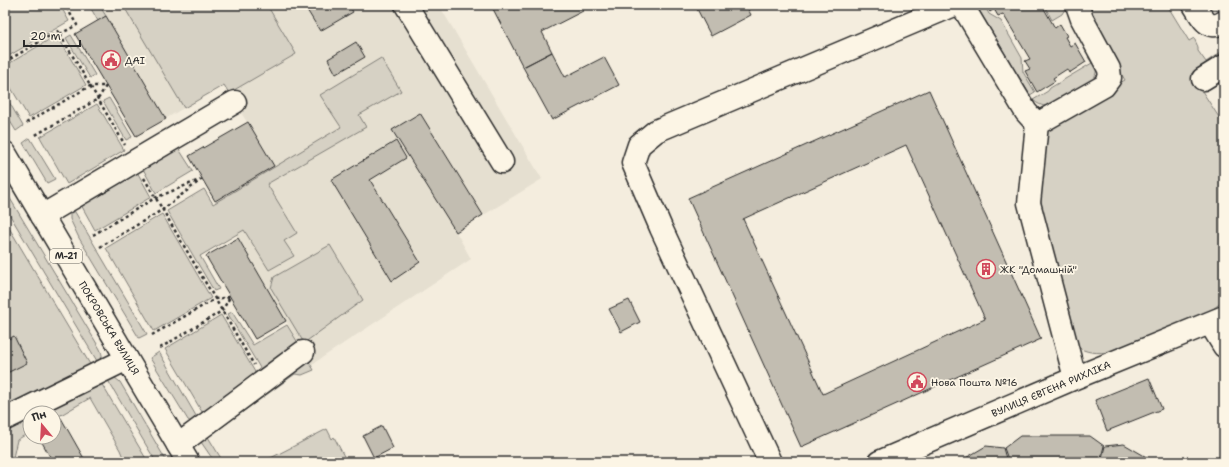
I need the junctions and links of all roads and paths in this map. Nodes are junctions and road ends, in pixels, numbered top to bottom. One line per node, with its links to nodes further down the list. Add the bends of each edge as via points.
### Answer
1 (65, 5): 8 (path, via 77,25)
2 (406, 5): 20 (main road)
3 (954, 5): 39 (main road, via 656,131 640,145 633,164)
4 (962, 5): 16 (main road, via 1026,112)
5 (1077, 5): 16 (main road, via 1082,19 1110,68 1110,78 1104,86)
6 (1194, 5): 7 (main road, via 1208,24)
7 (1224, 22)
8 (60, 34): 9 (path, via 58,31); 12 (path)
9 (5, 62)
10 (1224, 66): 11 (main road)
11 (1203, 79)
12 (90, 86): 13 (path); 13 (path, via 106,86); 15 (path)
13 (98, 99): 17 (path); 18 (path)
14 (235, 102): 24 (main road)
15 (26, 123)
16 (1037, 124): 35 (main road, via 1030,203)
17 (34, 136)
18 (125, 145)
19 (5, 153): 24 (main road, ПОКРОВСЬКА ВУЛИЦЯ / М-21)
20 (502, 162)
21 (142, 174): 22 (path)
22 (155, 198): 23 (path); 23 (path, via 202,179); 25 (path)
23 (162, 210): 26 (path); 27 (path)
24 (42, 216): 34 (main road, ПОКРОВСЬКА ВУЛИЦЯ / М-21)
25 (93, 235)
26 (100, 247)
27 (215, 299): 28 (path); 28 (path, via 230,297); 30 (path)
28 (222, 311): 32 (path); 36 (path)
29 (1217, 320): 31 (main road); 35 (main road, ВУЛИЦЯ ЄВГЕНА РИХЛІКА)
30 (152, 335)
31 (1224, 346)
32 (160, 348)
33 (303, 352): 36 (main road)
34 (127, 359): 37 (main road); 38 (main road, ПОКРОВСЬКА ВУЛИЦЯ / М-21)
35 (1075, 378): 40 (main road, ВУЛИЦЯ ЄВГЕНА РИХЛІКА)
36 (264, 381): 38 (main road)
37 (5, 419)
38 (183, 454)
39 (770, 462)
40 (878, 462)

